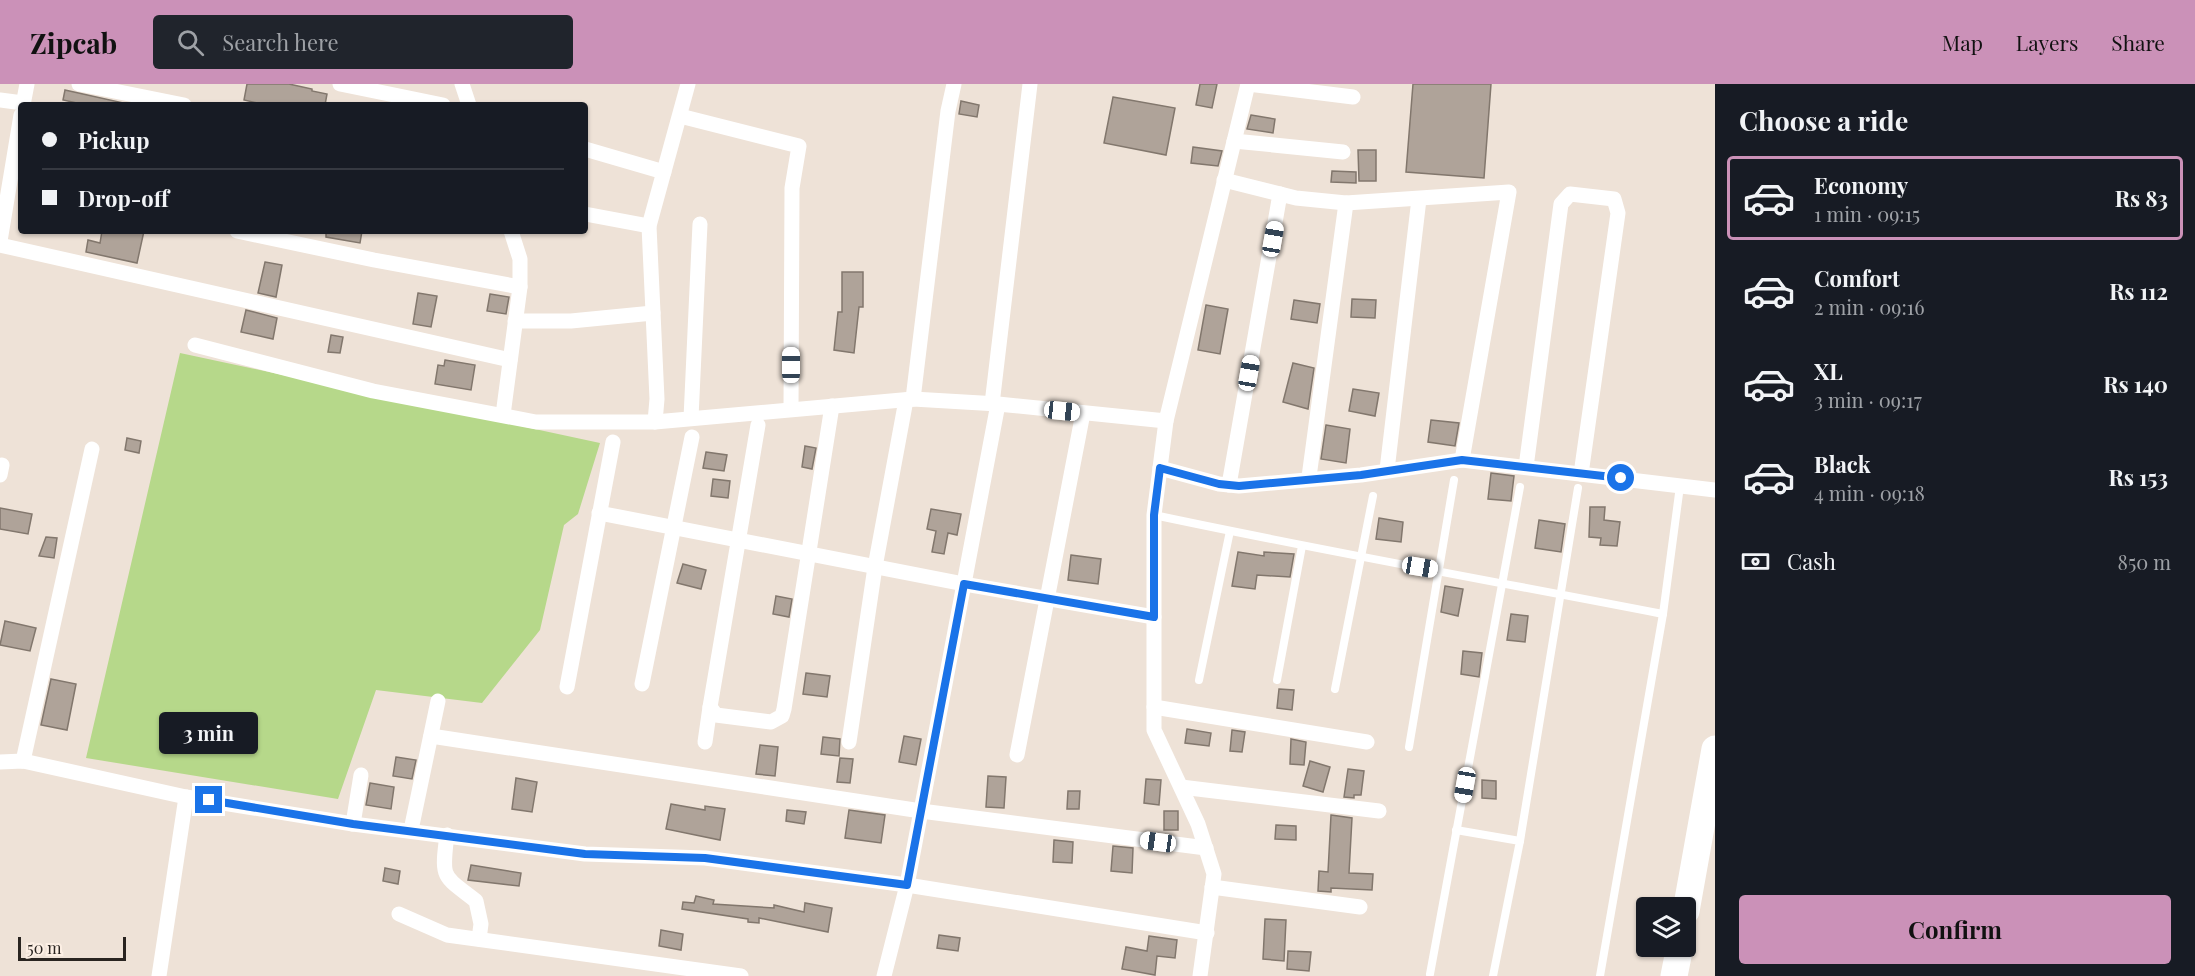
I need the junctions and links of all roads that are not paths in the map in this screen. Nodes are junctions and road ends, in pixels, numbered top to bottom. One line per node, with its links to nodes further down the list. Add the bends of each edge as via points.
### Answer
1 (27, 84): 11 (street)
2 (78, 84): 12 (street)
3 (340, 84): 13 (street)
4 (462, 84): 14 (street)
5 (688, 84): 16 (street)
6 (954, 84): 39 (street)
7 (1030, 84): 40 (street)
8 (1248, 84): 9 (street); 18 (street)
9 (1353, 97)
10 (0, 100): 15 (street)
11 (24, 102)
12 (169, 102)
13 (415, 102)
14 (468, 102)
15 (18, 113)
16 (680, 116): 21 (street); 42 (street, via 799,146 792,188)
17 (18, 134): 22 (street)
18 (1234, 141): 20 (street); 23 (street)
19 (588, 150): 21 (street)
20 (1343, 152)
21 (664, 172): 29 (street)
22 (11, 178): 32 (street)
23 (1224, 180): 24 (street); 46 (street)
24 (1280, 195): 26 (street); 59 (street)
25 (1419, 199): 26 (street); 52 (street, via 1509,192); 55 (street)
26 (1346, 203): 56 (street)
27 (588, 215): 29 (street)
28 (700, 224): 45 (street)
29 (649, 226): 35 (street)
30 (251, 234): 34 (street)
31 (512, 234): 34 (street, via 520,259)
32 (0, 241)
33 (0, 245): 38 (street)
34 (520, 287): 36 (street)
35 (653, 313): 36 (street, via 571,321); 47 (street)
36 (515, 321): 38 (street)
37 (195, 345): 44 (street, via 373,391)
38 (510, 360): 44 (street)
39 (910, 399): 40 (street); 41 (street); 72 (street)
40 (995, 404): 43 (street); 75 (street)
41 (832, 406): 42 (street); 70 (street)
42 (791, 409): 45 (street)
43 (1083, 413): 46 (street); 77 (street)
44 (503, 415): 47 (street, via 536,422)
45 (691, 418): 47 (street)
46 (1166, 421): 54 (street)
47 (655, 422)
48 (758, 425): 68 (street)
49 (692, 437): 66 (street)
50 (613, 442): 64 (street)
51 (92, 449): 95 (street)
52 (1462, 460): 53 (street); 55 (street)
53 (1526, 467): 58 (street); 58 (street, via 1561,204 1570,194 1614,200 1618,213)
54 (1160, 468): 59 (street); 65 (street)
55 (1387, 470): 56 (street)
56 (1310, 477): 59 (street, via 1279,483)
57 (1454, 480): 73 (lane)
58 (1580, 481): 60 (street); 76 (lane)
59 (1229, 484)
60 (1680, 486): 62 (street); 78 (lane)
61 (1520, 487): 74 (lane)
62 (1715, 490)
63 (1372, 496): 71 (lane)
64 (599, 513): 66 (street); 83 (street)
65 (1154, 515): 67 (lane); 79 (street)
66 (672, 528): 68 (street); 82 (street)
67 (1230, 531): 69 (lane); 80 (lane)
68 (738, 540): 70 (street); 86 (street)
69 (1302, 546): 71 (lane); 81 (lane)
70 (808, 552): 72 (street); 86 (street, via 782,716 771,722 716,715)
71 (1361, 558): 73 (lane); 84 (lane)
72 (875, 567): 75 (street); 90 (street)
73 (1440, 570): 74 (lane); 92 (lane)
74 (1502, 582): 76 (lane); 104 (lane)
75 (964, 584): 77 (street); 100 (street)
76 (1559, 594): 78 (lane); 106 (lane)
77 (1047, 598): 79 (street); 94 (street)
78 (1663, 614): 122 (lane)
79 (1154, 617): 87 (street)
80 (1199, 680)
81 (1277, 680)
82 (642, 684)
83 (567, 687)
84 (1335, 689)
85 (438, 701): 88 (street)
86 (710, 707): 89 (street)
87 (1154, 707): 91 (street); 98 (street, via 1154,730)
88 (431, 736): 100 (street); 103 (street)
89 (705, 742)
90 (849, 742)
91 (1367, 742)
92 (1409, 747)
93 (1715, 749): 110 (highway)
94 (1017, 755)
95 (23, 761): 96 (street); 99 (street)
96 (0, 762)
97 (362, 775): 102 (street)
98 (1181, 787): 101 (street); 107 (street)
99 (186, 797): 102 (street); 117 (street)
100 (921, 811): 107 (street); 108 (street)
101 (1379, 811)
102 (353, 824): 103 (street)
103 (411, 830): 105 (street)
104 (1456, 830): 106 (lane); 116 (lane)
105 (447, 835): 108 (street, via 585,854 705,858); 114 (street, via 447,880 477,901)
106 (1520, 841): 121 (lane)
107 (1206, 848): 109 (street, via 1214,874)
108 (907, 885): 113 (street); 119 (street)
109 (1212, 887): 111 (street); 113 (street)
110 (1689, 897)
111 (1360, 907)
112 (399, 914): 114 (street, via 447,935)
113 (1207, 933): 120 (street)
114 (479, 939): 118 (street)
115 (1678, 957): 123 (highway)
116 (1430, 974)
117 (159, 976)
118 (741, 976)
119 (884, 976)
120 (1200, 976)
121 (1493, 976)
122 (1600, 976)
123 (1674, 976)

